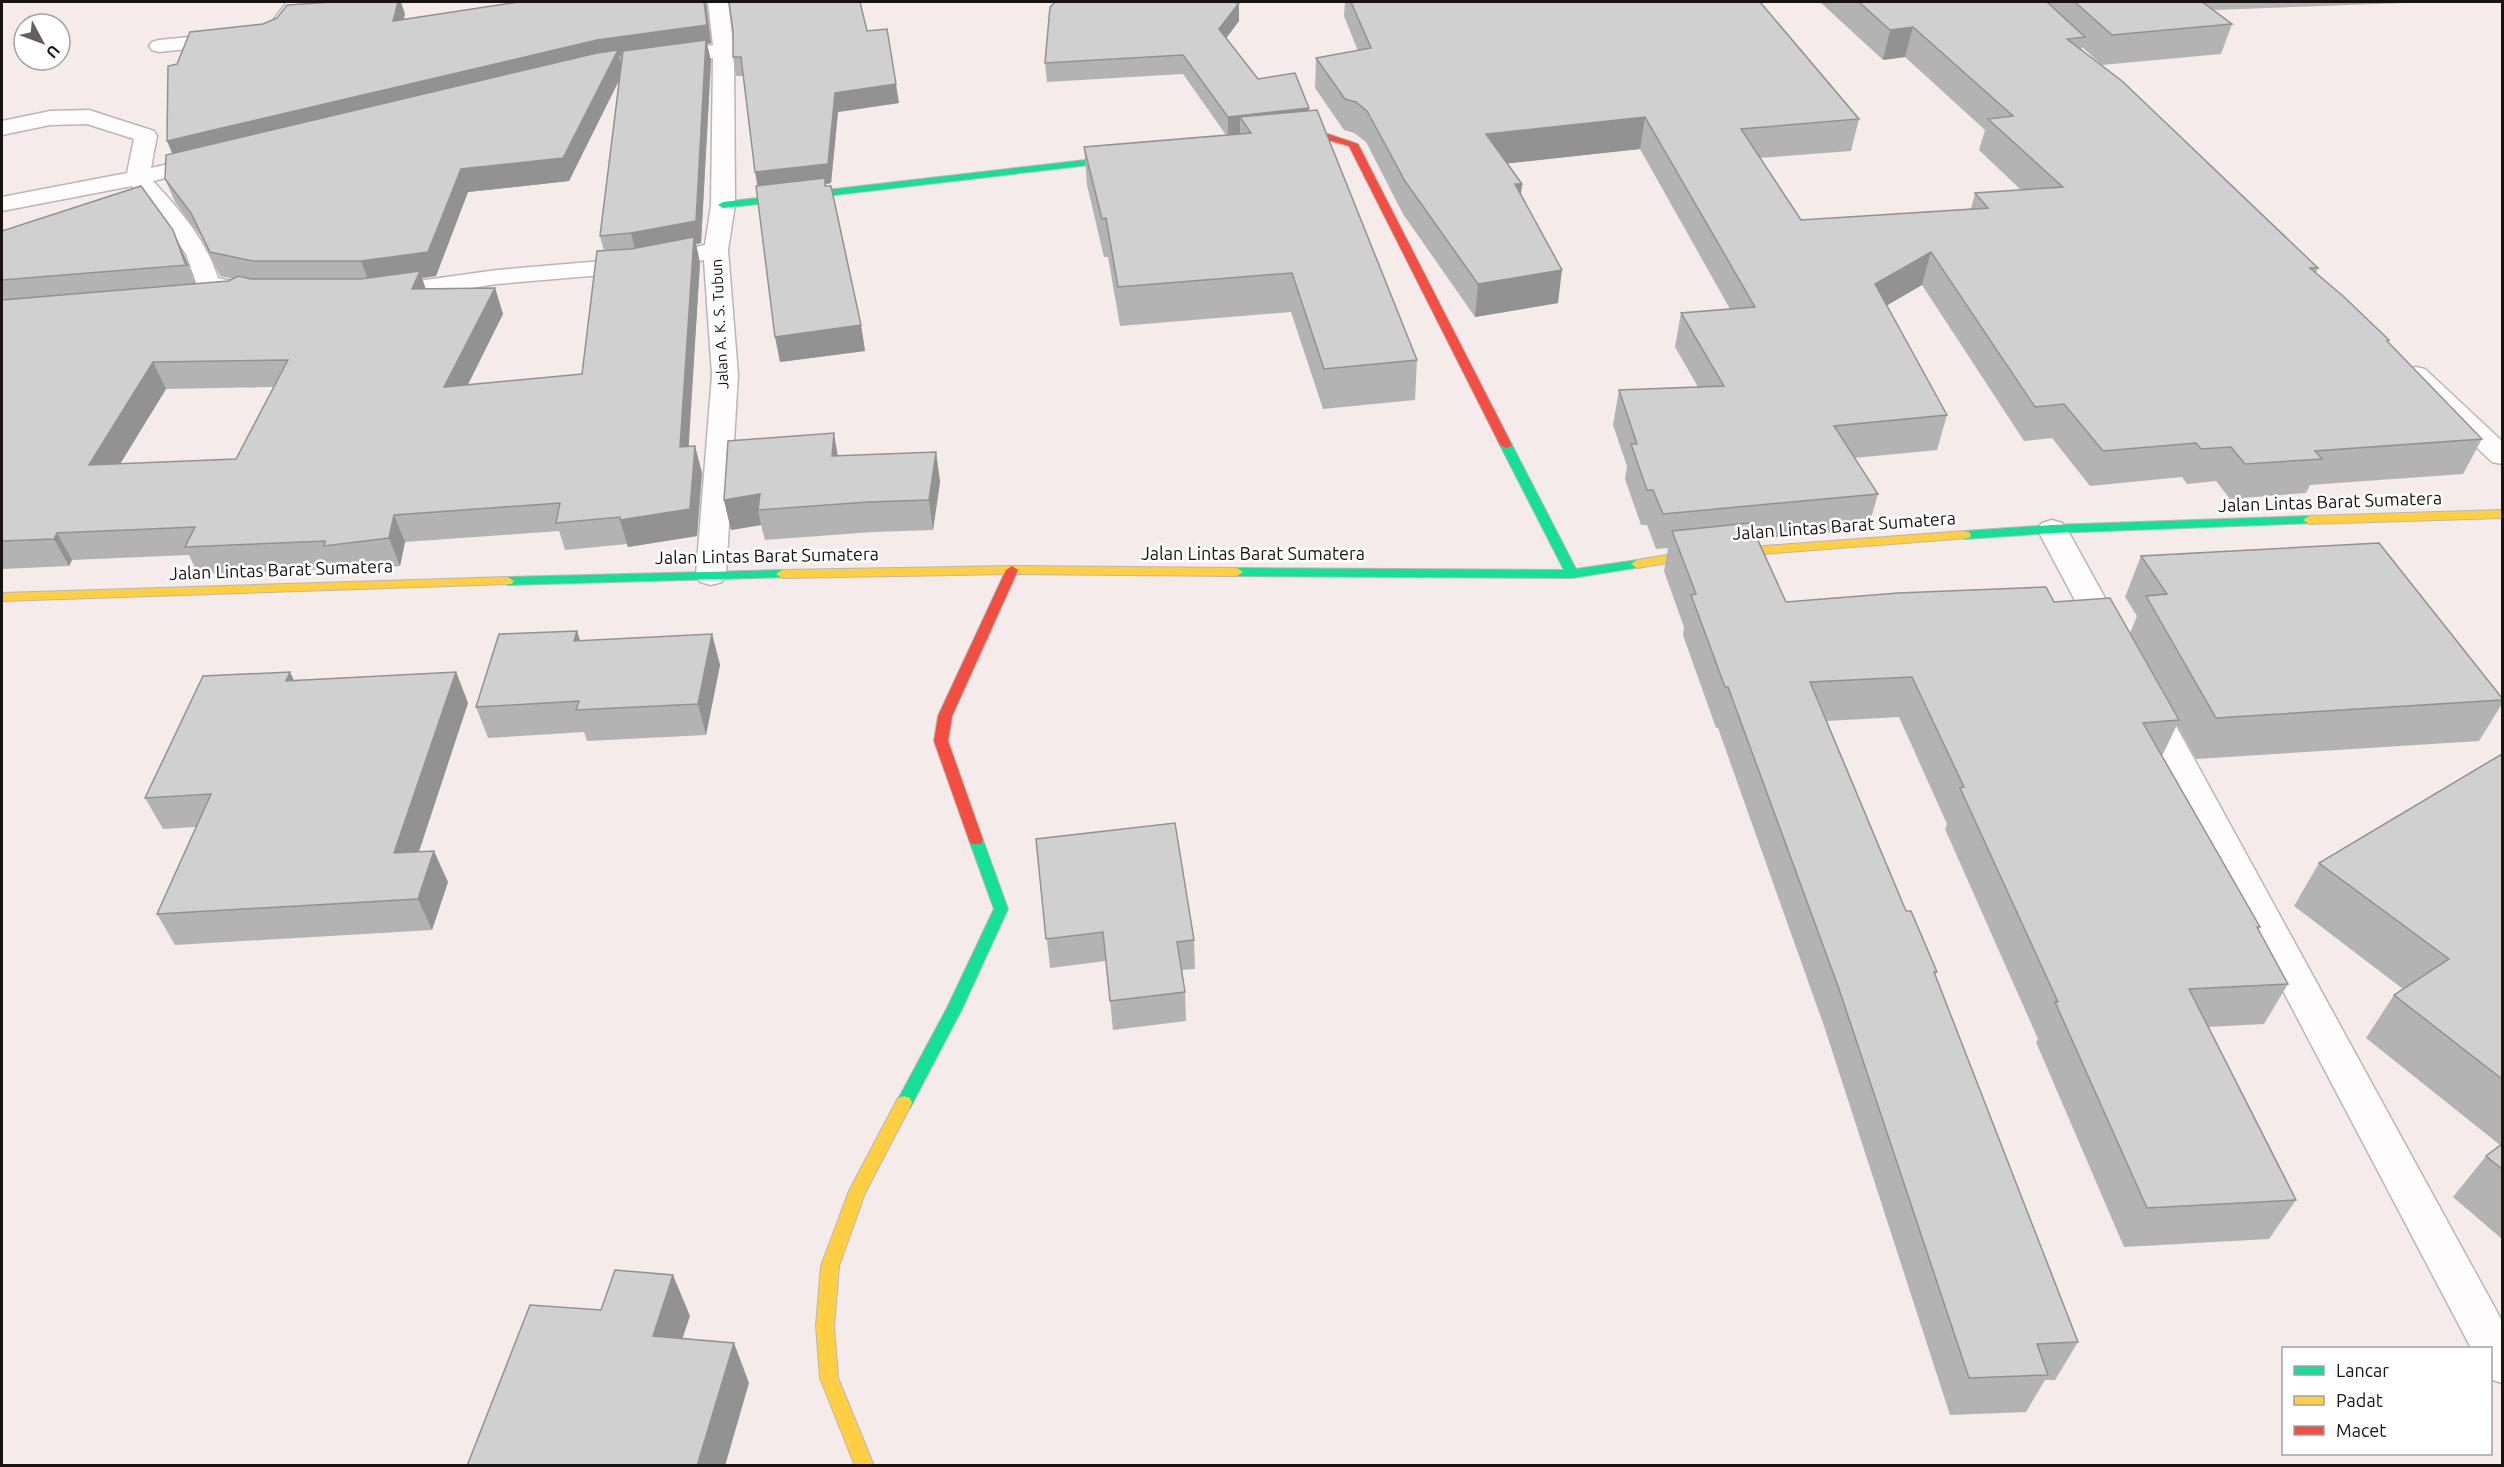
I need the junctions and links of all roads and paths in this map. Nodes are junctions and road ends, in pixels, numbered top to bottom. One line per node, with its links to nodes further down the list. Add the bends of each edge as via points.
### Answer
1 (297, 2): 3 (street, via 276,30 262,36)
2 (718, 2): 4 (street, Jalan A. K. S. Tubun)
3 (159, 46)
4 (724, 50): 5 (street); 12 (street, Jalan A. K. S. Tubun)
5 (647, 61)
6 (2, 128): 10 (street, via 50,118 99,118 146,136)
7 (1273, 141): 21 (main road, via 1322,135 1353,144)
8 (230, 156): 10 (street)
9 (1144, 156): 12 (main road)
10 (137, 178): 11 (street); 15 (street, via 170,213 198,254 207,283 267,296)
11 (2, 204)
12 (723, 205): 13 (street, Jalan A. K. S. Tubun)
13 (716, 250): 14 (street, via 636,265 497,277); 22 (street, Jalan A. K. S. Tubun, via 725,375)
14 (360, 295)
15 (190, 302)
16 (2399, 358): 17 (street)
17 (2502, 456)
18 (2502, 514): 19 (main road, Jalan Lintas Barat Sumatera)
19 (2052, 529): 21 (main road, Jalan Lintas Barat Sumatera, via 1685,556); 24 (street)
20 (1012, 570): 21 (main road, Jalan Lintas Barat Sumatera); 22 (main road, Jalan Lintas Barat Sumatera); 25 (main road, via 945,716 941,741 1001,909 954,1009 857,1191 830,1266 825,1326 829,1378)
21 (1572, 574)
22 (711, 575): 23 (main road, Jalan Lintas Barat Sumatera)
23 (2, 597)
24 (2502, 1363)
25 (864, 1466)

